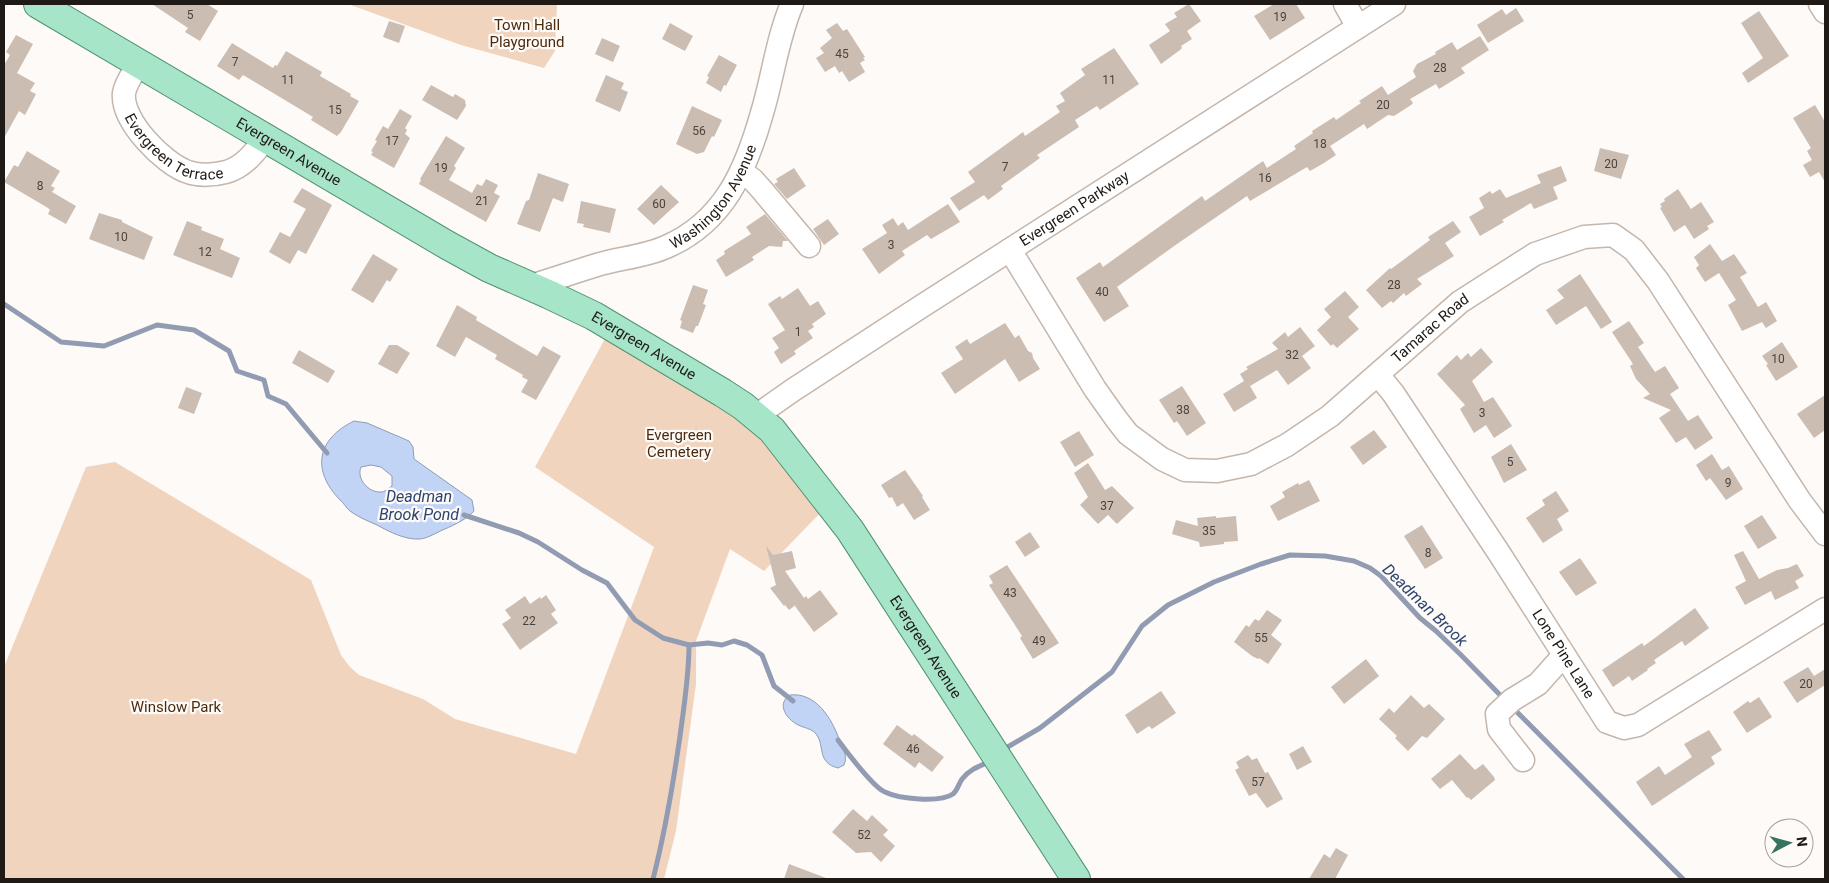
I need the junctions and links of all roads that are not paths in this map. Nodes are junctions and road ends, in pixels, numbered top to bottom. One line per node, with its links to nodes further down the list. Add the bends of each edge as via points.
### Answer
1 (38, 4): 8 (main road, Evergreen Avenue)
2 (792, 4): 10 (street, Washington Avenue)
3 (1345, 4): 7 (street)
4 (1394, 4): 7 (street, Evergreen Parkway)
5 (1820, 4): 6 (street)
6 (1825, 12)
7 (1358, 27): 12 (street, Evergreen Parkway)
8 (139, 63): 9 (main road, Evergreen Avenue); 9 (street, Evergreen Terrace, via 124,93 126,112 143,137 178,167 200,174 227,172 241,166)
9 (266, 138): 13 (main road, Evergreen Avenue, via 447,245)
10 (742, 172): 11 (street, via 762,190); 13 (street, Washington Avenue, via 721,206 693,233 656,251 600,264)
11 (809, 246)
12 (1010, 250): 14 (street, Tamarac Road, via 1095,389 1128,434 1162,459 1185,470 1217,471 1251,464 1330,416); 15 (street, Evergreen Parkway)
13 (531, 286): 15 (main road, Evergreen Avenue, via 594,316)
14 (1378, 376): 16 (street, Tamarac Road, via 1460,302 1535,254 1584,237 1613,236 1634,250 1658,281 1800,501); 18 (street, Lone Pine Lane, via 1489,537)
15 (756, 416): 20 (main road, Evergreen Avenue, via 772,430 850,530)
16 (1825, 534)
17 (1825, 608): 18 (street, Lone Pine Lane, via 1638,725 1624,728 1607,722)
18 (1564, 655): 19 (street, via 1538,684 1497,714 1499,729)
19 (1523, 760)
20 (1076, 879)

